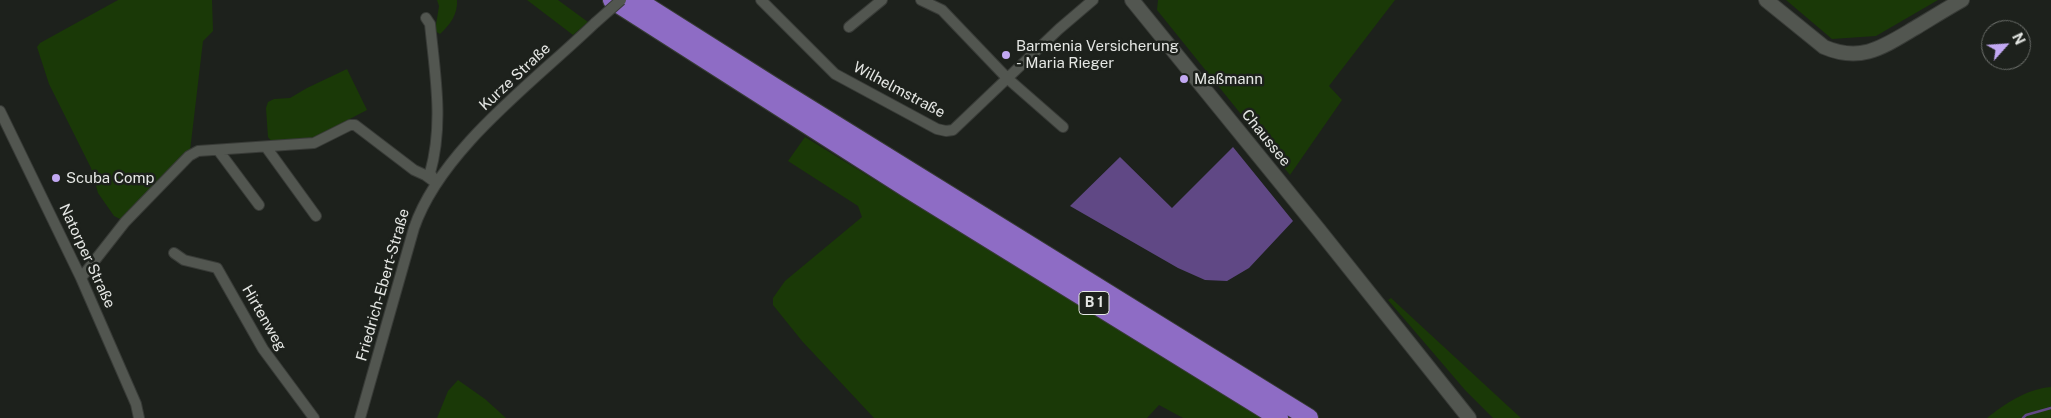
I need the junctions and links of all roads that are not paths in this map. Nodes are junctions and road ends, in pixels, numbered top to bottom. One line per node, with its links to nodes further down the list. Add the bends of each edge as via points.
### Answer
1 (612, 0): 27 (highway, B 1, via 908,189)
2 (621, 0): 18 (street, Kurze Straße, bridge, via 476,133)
3 (637, 0): 28 (highway, B 1)
4 (760, 0): 13 (street, Wilhelmstraße, via 835,74 946,132 953,130)
5 (882, 0): 12 (street)
6 (921, 0): 13 (street, via 942,10)
7 (1092, 0): 13 (street, Wilhelmstraße)
8 (1132, 0): 23 (main road, Chaussee)
9 (1766, 0): 10 (main road, via 1824,47 1835,52 1856,54 1878,50)
10 (1962, 0)
11 (426, 18): 18 (street, via 430,24 438,103 437,145 430,174)
12 (848, 27)
13 (1007, 78): 15 (street)
14 (0, 111): 22 (street, Natorper Straße)
15 (1063, 127)
16 (266, 147): 17 (street); 18 (street, via 314,143 355,125); 20 (street)
17 (218, 150): 19 (street); 22 (street, via 189,156 125,222)
18 (436, 184): 26 (street, Friedrich-Ebert-Straße, via 423,203 414,228)
19 (259, 206)
20 (316, 216)
21 (174, 253): 25 (street, Hirtenweg, via 191,262 217,268 262,349)
22 (82, 278): 24 (street, Natorper Straße, via 136,404)
23 (1374, 298): 29 (main road, Chaussee); 30 (main road, Chaussee)
24 (139, 418)
25 (314, 418)
26 (360, 418)
27 (1279, 418)
28 (1310, 418)
29 (1469, 418)
30 (1480, 418)

